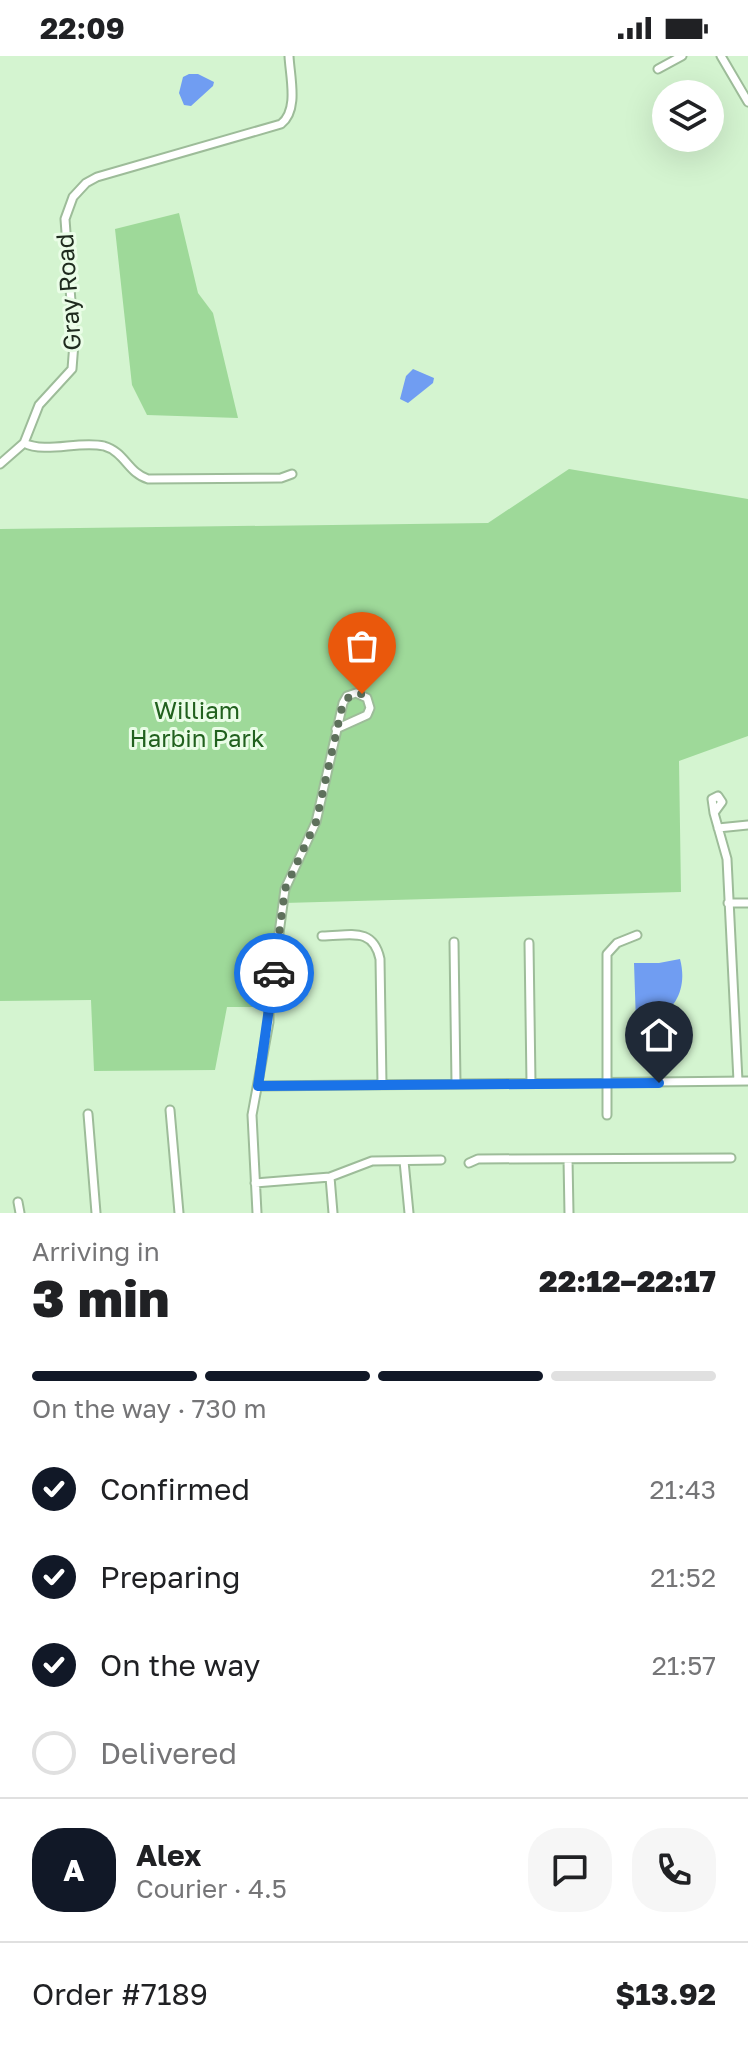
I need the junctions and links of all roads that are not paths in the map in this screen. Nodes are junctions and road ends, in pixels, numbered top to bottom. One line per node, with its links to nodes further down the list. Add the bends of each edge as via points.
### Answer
1 (289, 56): 6 (street, Gray Road, via 292,105 281,124 97,177 73,197 65,233 75,359 39,405)
2 (682, 56): 4 (street)
3 (721, 56): 5 (street)
4 (658, 69)
5 (748, 102)
6 (24, 443): 7 (street, Gray Road); 8 (street, via 34,448 107,447 135,474 148,479)
7 (0, 464)
8 (292, 474)
9 (336, 729): 9 (street, via 347,696 367,698 367,715); 25 (street, via 316,822 285,889)
10 (714, 813): 12 (street)
11 (748, 825): 12 (street)
12 (718, 828): 13 (street, via 727,859)
13 (728, 903): 14 (street); 19 (street)
14 (748, 903)
15 (637, 935): 23 (street, via 607,954)
16 (322, 936): 24 (street, via 366,936 377,947)
17 (454, 942): 21 (street)
18 (529, 943): 22 (street)
19 (738, 1081): 20 (street); 23 (street)
20 (748, 1081)
21 (456, 1083): 22 (street); 24 (street)
22 (531, 1083): 23 (street)
23 (606, 1083): 28 (street)
24 (382, 1084): 25 (street)
25 (258, 1086): 35 (street, via 251,1129)
26 (170, 1110): 39 (street)
27 (88, 1114): 38 (street)
28 (607, 1115)
29 (731, 1158): 30 (street)
30 (568, 1159): 33 (street); 43 (street)
31 (441, 1160): 32 (street)
32 (404, 1161): 34 (street, via 364,1163); 42 (street)
33 (469, 1163)
34 (330, 1177): 35 (street); 41 (street)
35 (255, 1183): 40 (street)
36 (18, 1202): 37 (street)
37 (20, 1213)
38 (96, 1213)
39 (179, 1213)
40 (257, 1213)
41 (333, 1213)
42 (409, 1213)
43 (569, 1213)

